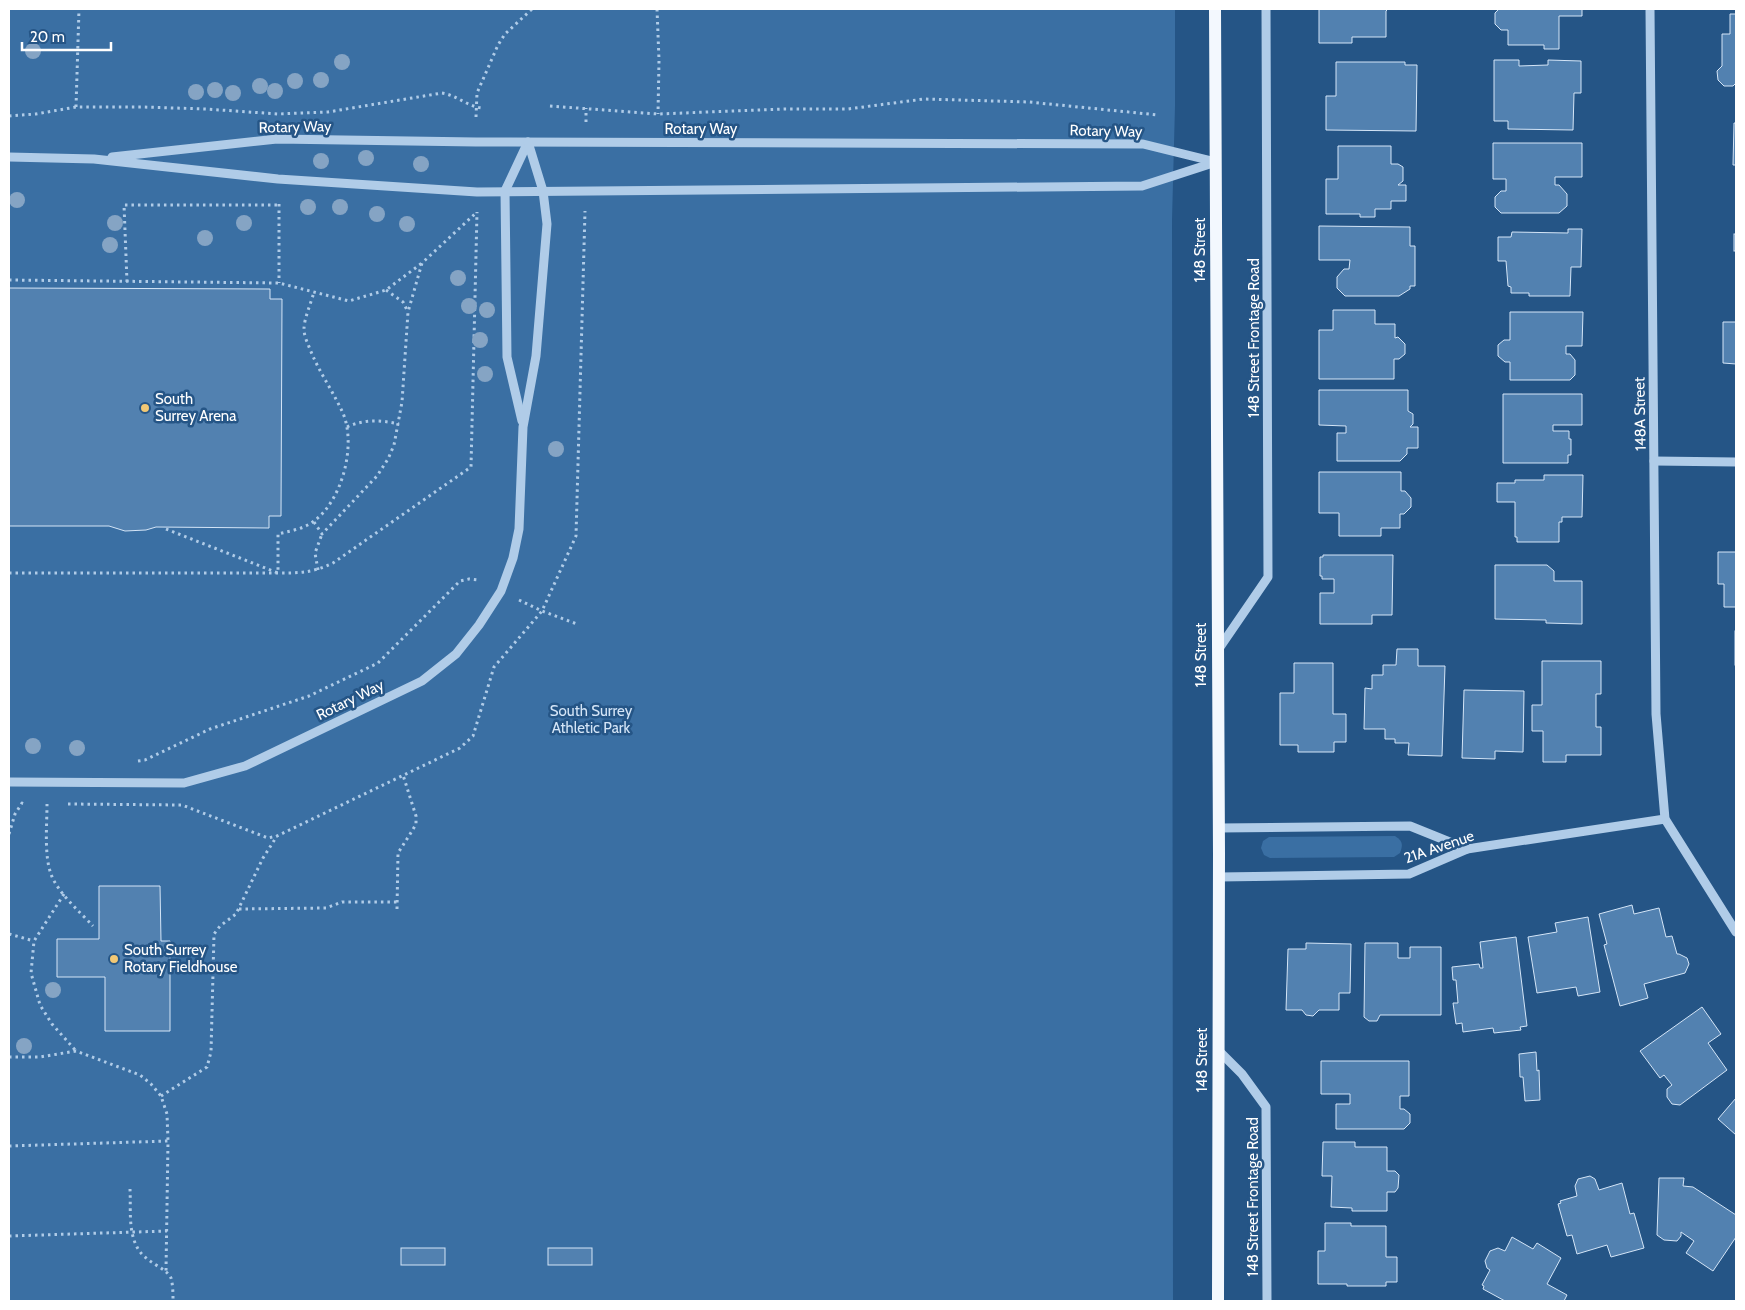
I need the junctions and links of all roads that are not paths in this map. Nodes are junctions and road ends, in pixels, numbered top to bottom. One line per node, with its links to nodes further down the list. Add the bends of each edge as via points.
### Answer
1 (1216, 9): 7 (main road, 148 Street)
2 (1266, 9): 13 (street, 148 Street Frontage Road, via 1268,577)
3 (1650, 9): 11 (street, 148A Street)
4 (528, 142): 6 (street, Rotary Way, via 278,139); 7 (street, Rotary Way, via 1142,144); 8 (street, Rotary Way); 9 (street, Rotary Way)
5 (9, 157): 6 (street, Rotary Way)
6 (94, 159): 8 (street, Rotary Way, via 278,179)
7 (1216, 162): 9 (street, Rotary Way, via 1142,186); 13 (main road, 148 Street)
8 (505, 191): 9 (street, Rotary Way); 10 (street, Rotary Way, via 507,357)
9 (544, 191): 10 (street, Rotary Way, via 547,224 536,347)
10 (523, 427): 14 (street, Rotary Way, via 519,529 502,591 456,654 422,681 245,766 213,776 184,783)
11 (1654, 461): 12 (street); 15 (street, 148A Street, via 1656,714)
12 (1736, 462)
13 (1217, 650): 16 (main road, 148 Street)
14 (9, 782)
15 (1665, 819): 17 (street, 21A Avenue); 19 (street)
16 (1219, 828): 17 (street, via 1410,826); 18 (main road, 148 Street)
17 (1468, 848): 18 (street, 21A Avenue, via 1409,874)
18 (1219, 877): 20 (main road, 148 Street)
19 (1736, 932)
20 (1218, 1050): 21 (main road, 148 Street); 22 (street, 148 Street Frontage Road, via 1242,1074 1266,1106)
21 (1218, 1301)
22 (1267, 1301)

